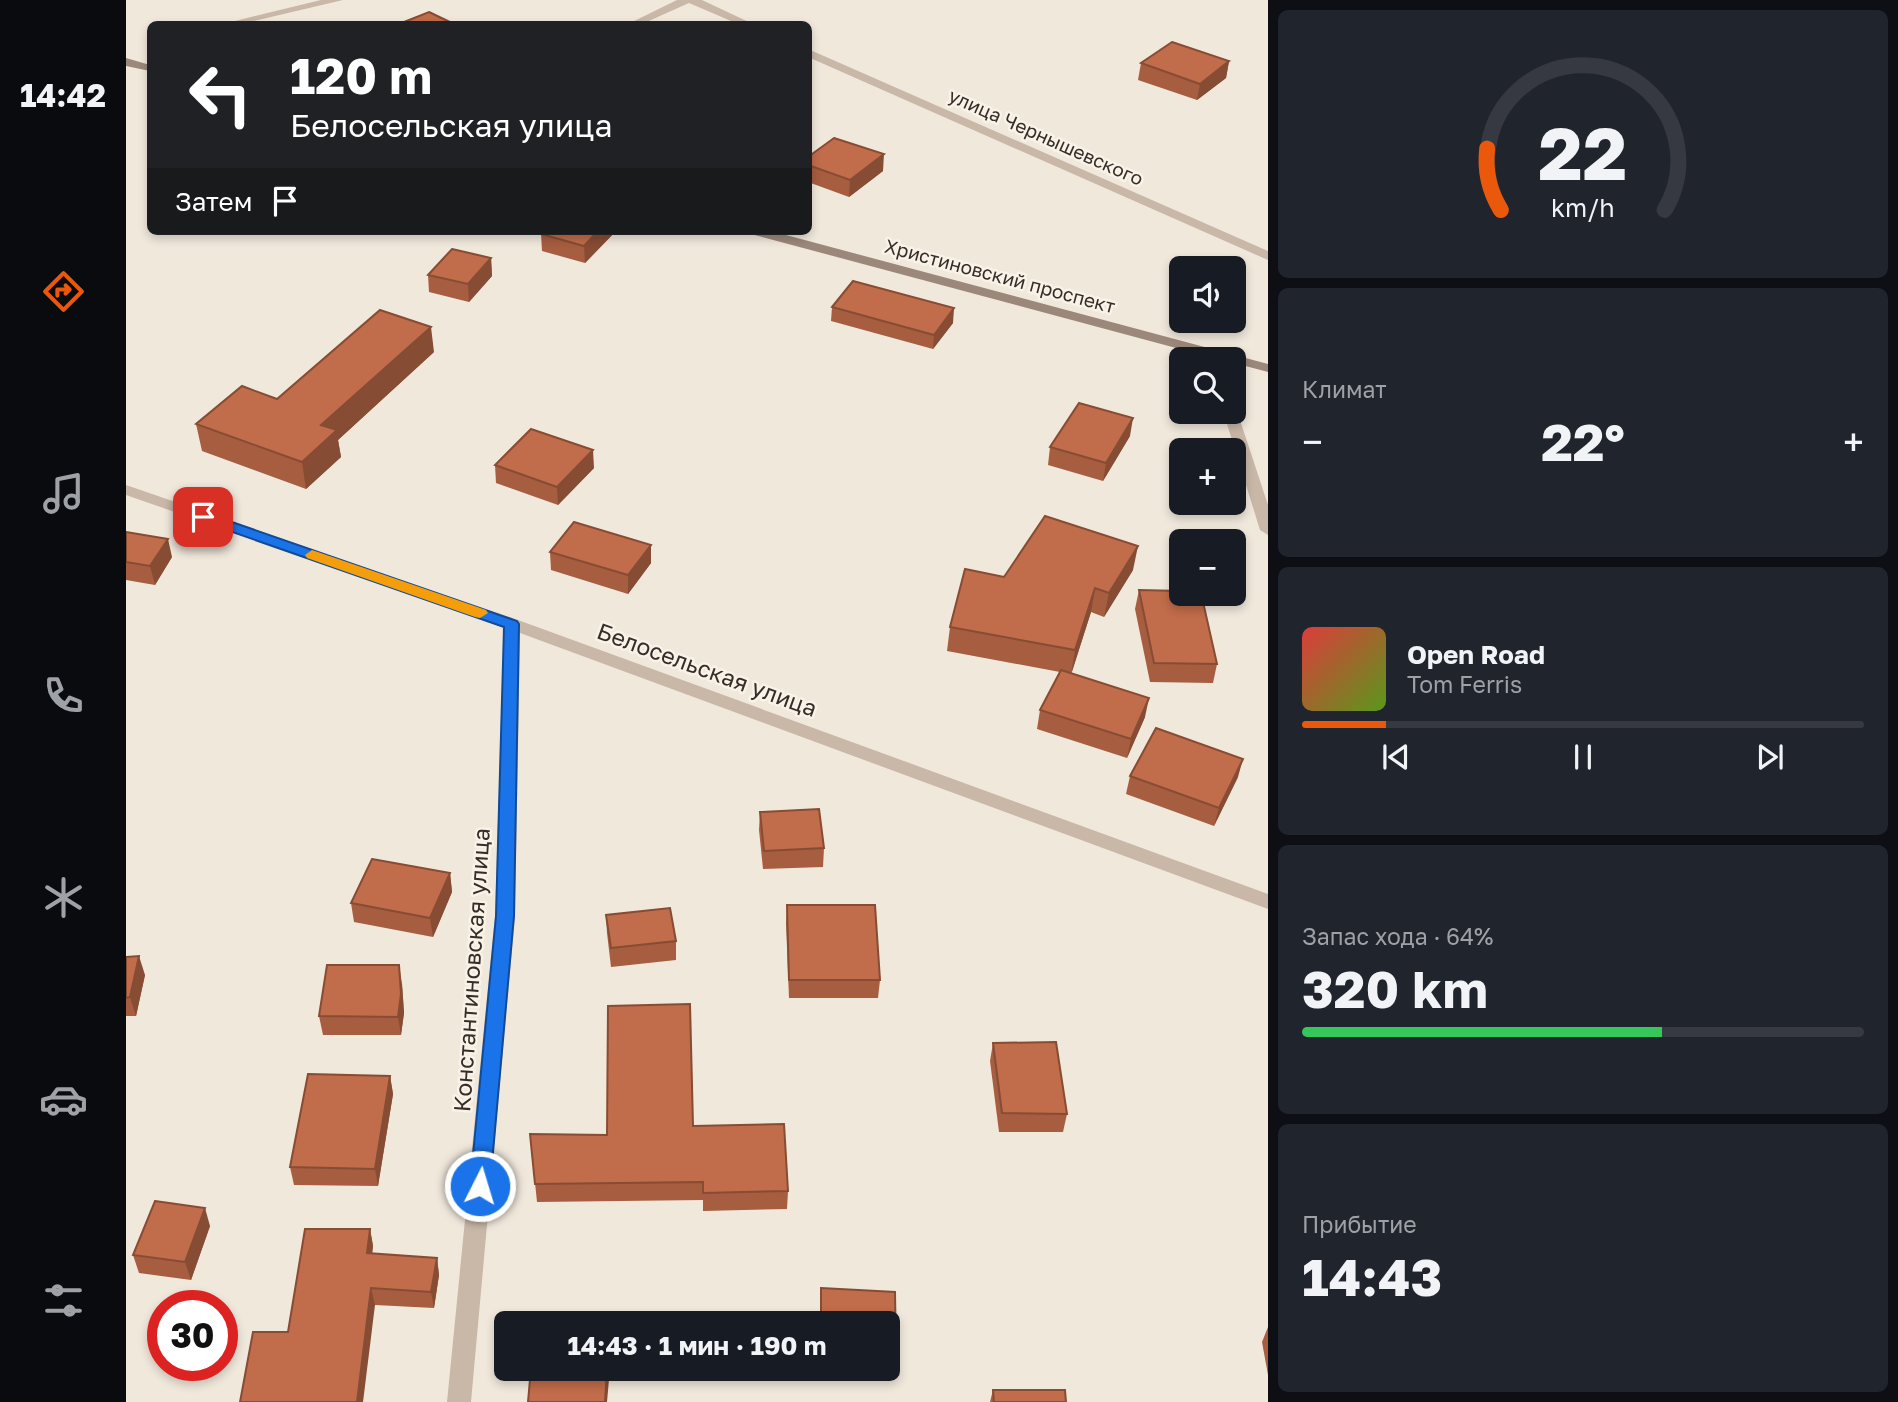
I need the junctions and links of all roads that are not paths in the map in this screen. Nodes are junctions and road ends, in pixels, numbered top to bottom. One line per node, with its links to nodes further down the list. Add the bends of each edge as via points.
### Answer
1 (259, 0): 5 (street, via 257,8)
2 (337, 0): 6 (street)
3 (686, 0): 7 (street)
4 (692, 0): 8 (street)
5 (241, 21)
6 (247, 21)
7 (640, 21)
8 (740, 21)
9 (812, 54): 13 (street, улица Чернышевского)
10 (126, 62): 11 (street)
11 (147, 67)
12 (771, 235): 14 (street, Христиновский проспект)
13 (1268, 256)
14 (1179, 347)
15 (1246, 363): 16 (street, Христиновский проспект)
16 (1268, 368)
17 (1234, 424): 19 (street)
18 (126, 490): 20 (street, Белосельская улица)
19 (1268, 530)
20 (512, 624): 21 (street, Белосельская улица); 22 (street, Константиновская улица, via 505,916)
21 (1268, 902)
22 (459, 1402)

